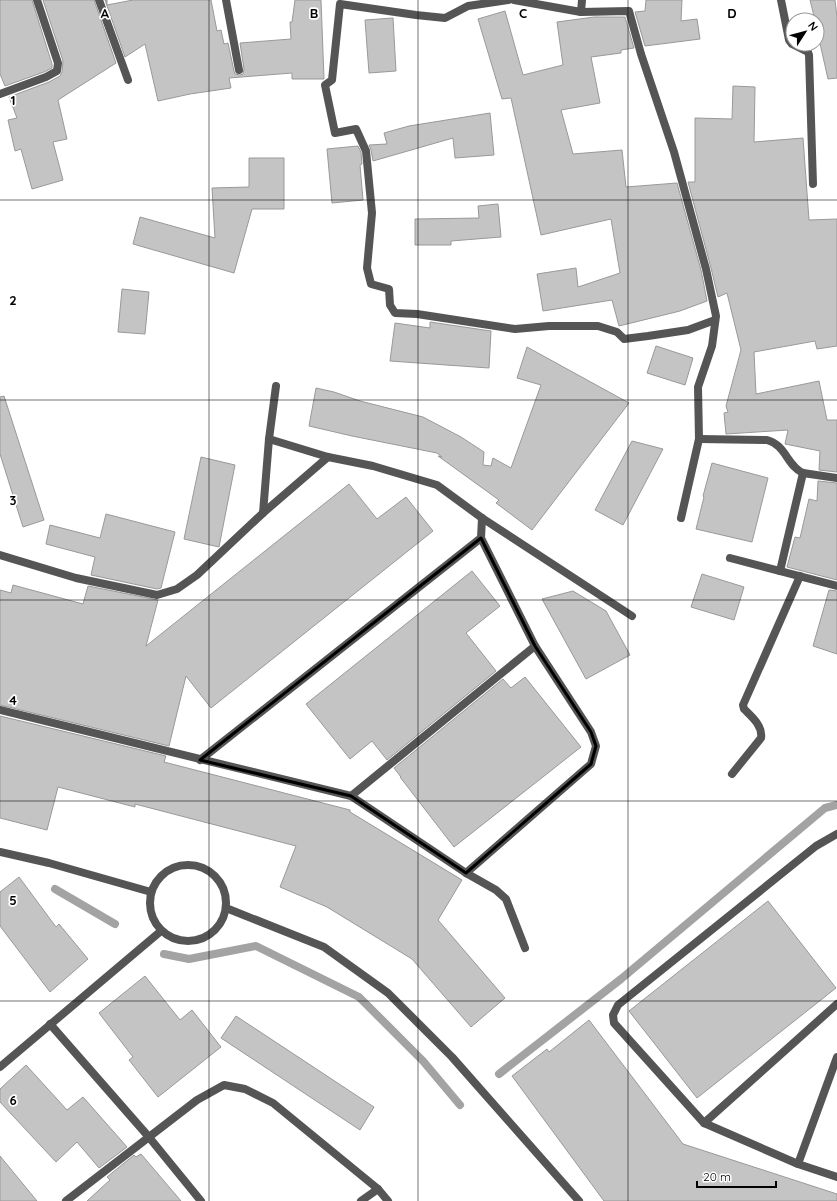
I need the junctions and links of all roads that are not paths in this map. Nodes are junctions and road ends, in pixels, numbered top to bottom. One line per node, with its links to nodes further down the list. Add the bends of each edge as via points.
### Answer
1 (37, 0): 11 (street, via 58,63 56,71)
2 (98, 0): 10 (street)
3 (226, 0): 9 (street)
4 (508, 0): 13 (street, via 468,6 445,18 340,4 332,80 325,85 335,133 356,129 366,151 372,214 367,268 371,284 389,289 390,305 394,313 417,314 515,329 598,326 617,332 624,339 688,330)
5 (514, 0): 8 (street)
6 (582, 0): 8 (street)
7 (781, 0): 12 (street, via 789,40 808,52 810,59)
8 (581, 12): 13 (street, via 629,11 674,152 706,269)
9 (239, 70)
10 (128, 80)
11 (0, 94)
12 (813, 184)
13 (715, 320): 16 (street, via 712,346 698,387)
14 (276, 386): 15 (street)
15 (269, 438): 17 (street); 20 (street)
16 (699, 439): 18 (street, via 774,442 780,446 798,471); 22 (street)
17 (328, 456): 20 (street); 21 (street, via 437,484)
18 (803, 473): 19 (street); 26 (street)
19 (837, 478)
20 (263, 513): 24 (street, via 197,575 178,589 157,595 76,578)
21 (482, 518): 23 (street); 29 (street)
22 (681, 518)
23 (482, 538): 30 (street); 32 (street)
24 (0, 555)
25 (730, 558): 26 (street)
26 (780, 571): 27 (street)
27 (800, 576): 28 (street); 33 (street, via 744,702 744,709 761,728 761,738)
28 (837, 586)
29 (632, 616)
30 (535, 646): 34 (street); 37 (street, via 592,732 596,746 591,764)
31 (0, 710): 32 (street)
32 (200, 760): 34 (street)
33 (732, 774)
34 (351, 796): 37 (street)
35 (837, 834): 46 (street, via 816,846 630,995 618,1005 613,1015 614,1023)
36 (0, 852): 38 (street)
37 (466, 873): 41 (street, via 496,890 506,899)
38 (151, 892): 39 (street, via 161,876 177,866 196,865 212,874 224,889); 40 (street, via 150,913)
39 (226, 908): 40 (street, via 218,927 201,940 180,941); 55 (street, via 324,947 388,993 452,1057)
40 (161, 931): 43 (street)
41 (526, 948)
42 (837, 1004): 46 (street)
43 (50, 1024): 45 (street); 47 (street)
44 (837, 1057): 48 (street)
45 (0, 1067)
46 (704, 1123): 48 (street)
47 (148, 1136): 50 (street, via 197,1100 224,1085 245,1089 273,1102); 51 (street); 52 (street)
48 (798, 1164): 49 (street)
49 (837, 1177)
50 (378, 1189): 53 (street); 54 (street)
51 (66, 1201)
52 (201, 1201)
53 (361, 1201)
54 (388, 1201)
55 (579, 1201)

